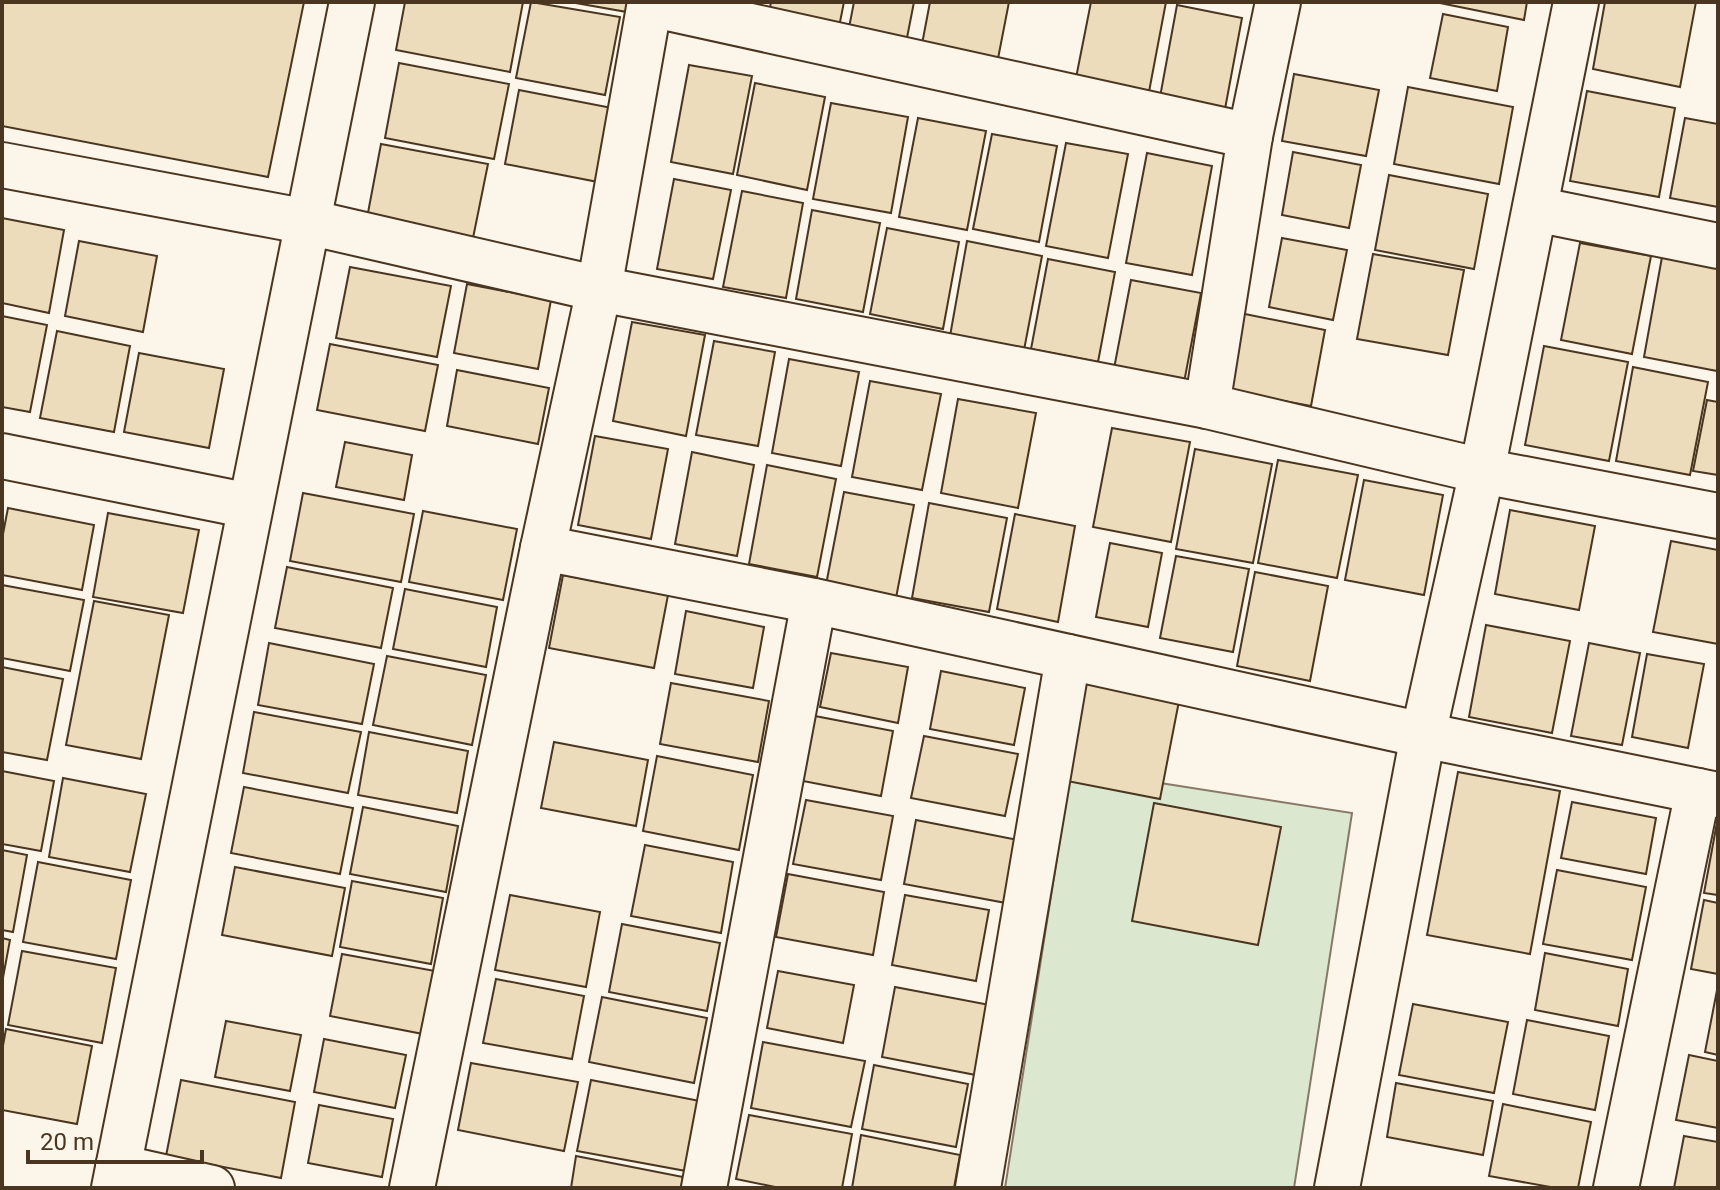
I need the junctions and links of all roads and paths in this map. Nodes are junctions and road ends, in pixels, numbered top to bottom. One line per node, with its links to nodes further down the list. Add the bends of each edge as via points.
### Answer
1 (352, 2): 8 (street)
2 (1278, 2): 5 (street)
3 (1576, 2): 7 (street)
4 (650, 3): 5 (street); 10 (street)
5 (1250, 136): 11 (street)
6 (2, 165): 8 (street)
7 (1535, 209): 9 (street); 13 (street)
8 (308, 222): 10 (street); 14 (street)
9 (1718, 246)
10 (599, 289): 11 (street); 16 (street)
11 (1207, 406): 13 (street)
12 (2, 456): 14 (street)
13 (1482, 471): 15 (street); 19 (street)
14 (250, 506): 21 (street)
15 (1718, 516)
16 (543, 548): 17 (street); 23 (street)
17 (814, 601): 18 (street); 24 (street)
18 (1068, 657): 19 (street); 25 (street)
19 (1423, 735): 20 (street); 26 (street)
20 (1708, 793): 27 (street)
21 (116, 1178): 22 (street)
22 (212, 1188)
23 (412, 1188)
24 (704, 1188)
25 (978, 1188)
26 (1337, 1188)
27 (1616, 1188)

